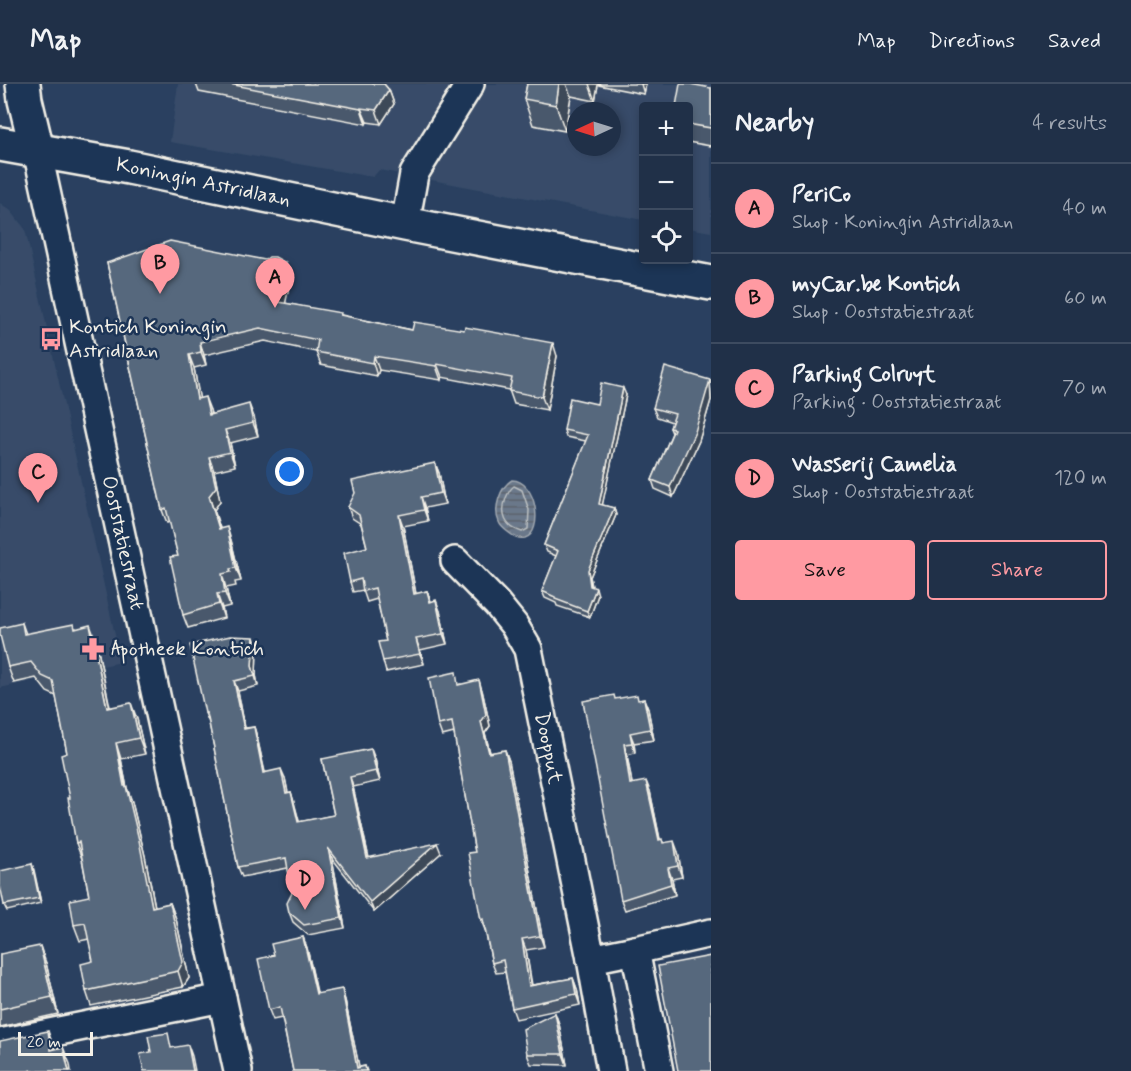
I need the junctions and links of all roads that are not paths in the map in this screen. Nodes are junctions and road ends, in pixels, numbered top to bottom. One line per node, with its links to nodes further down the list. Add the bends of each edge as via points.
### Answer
1 (23, 84): 4 (main road, Ooststatiestraat)
2 (470, 84): 5 (street, via 414,174)
3 (0, 144): 4 (main road, Koningin Astridlaan)
4 (37, 150): 5 (main road, Koningin Astridlaan); 11 (street, Ooststatiestraat)
5 (405, 224): 6 (main road, Koningin Astridlaan)
6 (711, 283)
7 (455, 561): 10 (street, Doopput, via 497,604 528,649)
8 (711, 933): 9 (street)
9 (635, 950): 10 (street); 15 (street)
10 (591, 959): 14 (street, Doopput)
11 (222, 998): 12 (street); 13 (street, Ooststatiestraat)
12 (0, 1043)
13 (238, 1071)
14 (611, 1071)
15 (659, 1071)

